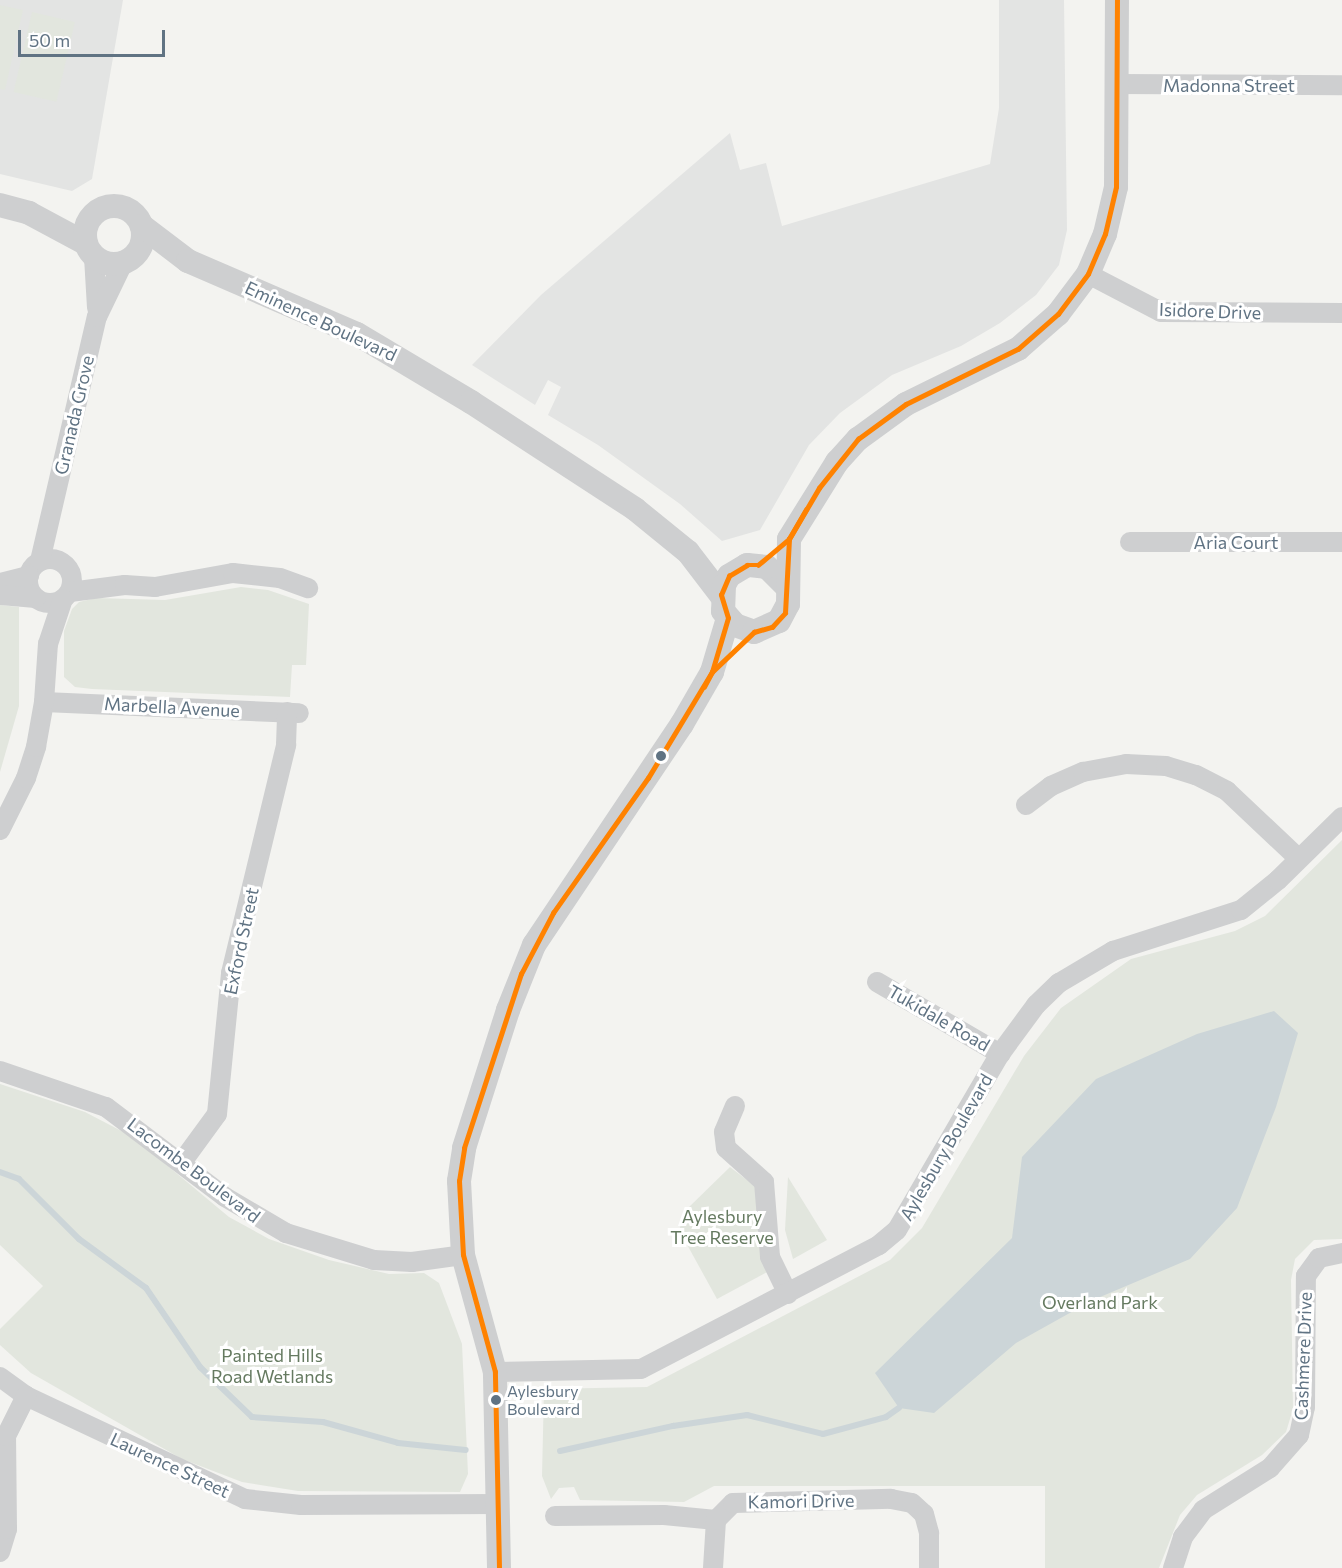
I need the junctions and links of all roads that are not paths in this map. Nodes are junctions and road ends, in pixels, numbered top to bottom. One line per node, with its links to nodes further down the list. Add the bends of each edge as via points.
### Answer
1 (1117, 0): 2 (street)
2 (1117, 84): 3 (street, Madonna Street); 11 (street, via 1116,187 1105,234)
3 (1342, 85)
4 (0, 205): 6 (street)
5 (95, 212): 6 (street); 7 (street, via 111,205 126,208); 8 (street, via 85,226)
6 (29, 213): 8 (street)
7 (142, 226): 9 (street, via 142,242); 10 (street, Eminence Boulevard)
8 (89, 250): 9 (street, via 107,264); 13 (street, Granada Grove)
9 (128, 259): 10 (street, Eminence Boulevard); 13 (street, Granada Grove)
10 (188, 261): 18 (street, Eminence Boulevard, via 346,329 399,357 635,509)
11 (1088, 274): 12 (street, Isidore Drive, via 1161,312); 15 (street, via 1058,314 1018,349 906,404 858,440 819,488)
12 (1342, 313)
13 (97, 317): 14 (street, Granada Grove)
14 (54, 514): 19 (street, Granada Grove); 21 (street, Granada Grove)
15 (789, 539): 20 (street); 24 (street)
16 (1130, 542): 17 (street, Aria Court)
17 (1342, 542)
18 (688, 552): 20 (street, Eminence Boulevard); 26 (street, Eminence Boulevard)
19 (66, 566): 21 (street, via 52,559); 23 (street); 28 (street, via 72,580)
20 (747, 567): 24 (street, via 775,571); 26 (street, via 729,576)
21 (35, 568): 22 (street); 29 (street, via 30,588)
22 (0, 583)
23 (125, 585): 25 (street, via 155,586 233,573 280,578); 28 (street)
24 (786, 586): 31 (street, via 785,613 772,627)
25 (308, 588)
26 (721, 595): 30 (street)
27 (0, 596): 29 (street)
28 (66, 596): 29 (street, via 50,603); 32 (street)
29 (37, 599): 32 (street)
30 (728, 618): 31 (street); 33 (street)
31 (754, 632): 33 (street)
32 (48, 644): 34 (street)
33 (712, 672): 46 (street, via 648,778 553,913 521,974 464,1148 459,1181)
34 (44, 702): 35 (street, Marbella Avenue); 38 (street, via 26,778)
35 (293, 713): 44 (street, Exford Street, via 231,973 217,1114)
36 (1026, 805): 39 (street, via 1051,786 1083,772 1125,764 1166,766 1196,775 1227,791)
37 (1342, 817): 39 (street, Aylesbury Boulevard)
38 (0, 830)
39 (1298, 858): 41 (street, Aylesbury Boulevard, via 1241,910 1144,939 1086,965 1036,1005)
40 (877, 982): 41 (street, Tukidale Road)
41 (1000, 1054): 47 (street, Aylesbury Boulevard, via 897,1230 879,1245)
42 (0, 1071): 44 (street, Lacombe Boulevard, via 105,1107)
43 (735, 1106): 47 (street, via 724,1132 726,1148 764,1182 770,1257)
44 (182, 1162): 46 (street, Lacombe Boulevard, via 249,1213 286,1233 390,1262)
45 (1342, 1253): 58 (street, Cashmere Drive, via 1319,1258 1306,1276 1305,1407 1299,1435 1270,1468 1203,1510 1183,1537)
46 (463, 1255): 48 (street)
47 (788, 1294): 48 (street, Aylesbury Boulevard, via 641,1369)
48 (495, 1372): 51 (street)
49 (0, 1377): 50 (street, Laurence Street)
50 (27, 1396): 51 (street, Laurence Street, via 244,1499 301,1505); 54 (street, via 6,1436 7,1529)
51 (498, 1504): 55 (street)
52 (555, 1516): 53 (street, via 673,1515)
53 (716, 1521): 56 (street); 57 (street, Kamori Drive, via 722,1510 744,1501 902,1500 918,1507 927,1523)
54 (0, 1552)
55 (499, 1568)
56 (713, 1568)
57 (929, 1568)
58 (1173, 1568)

